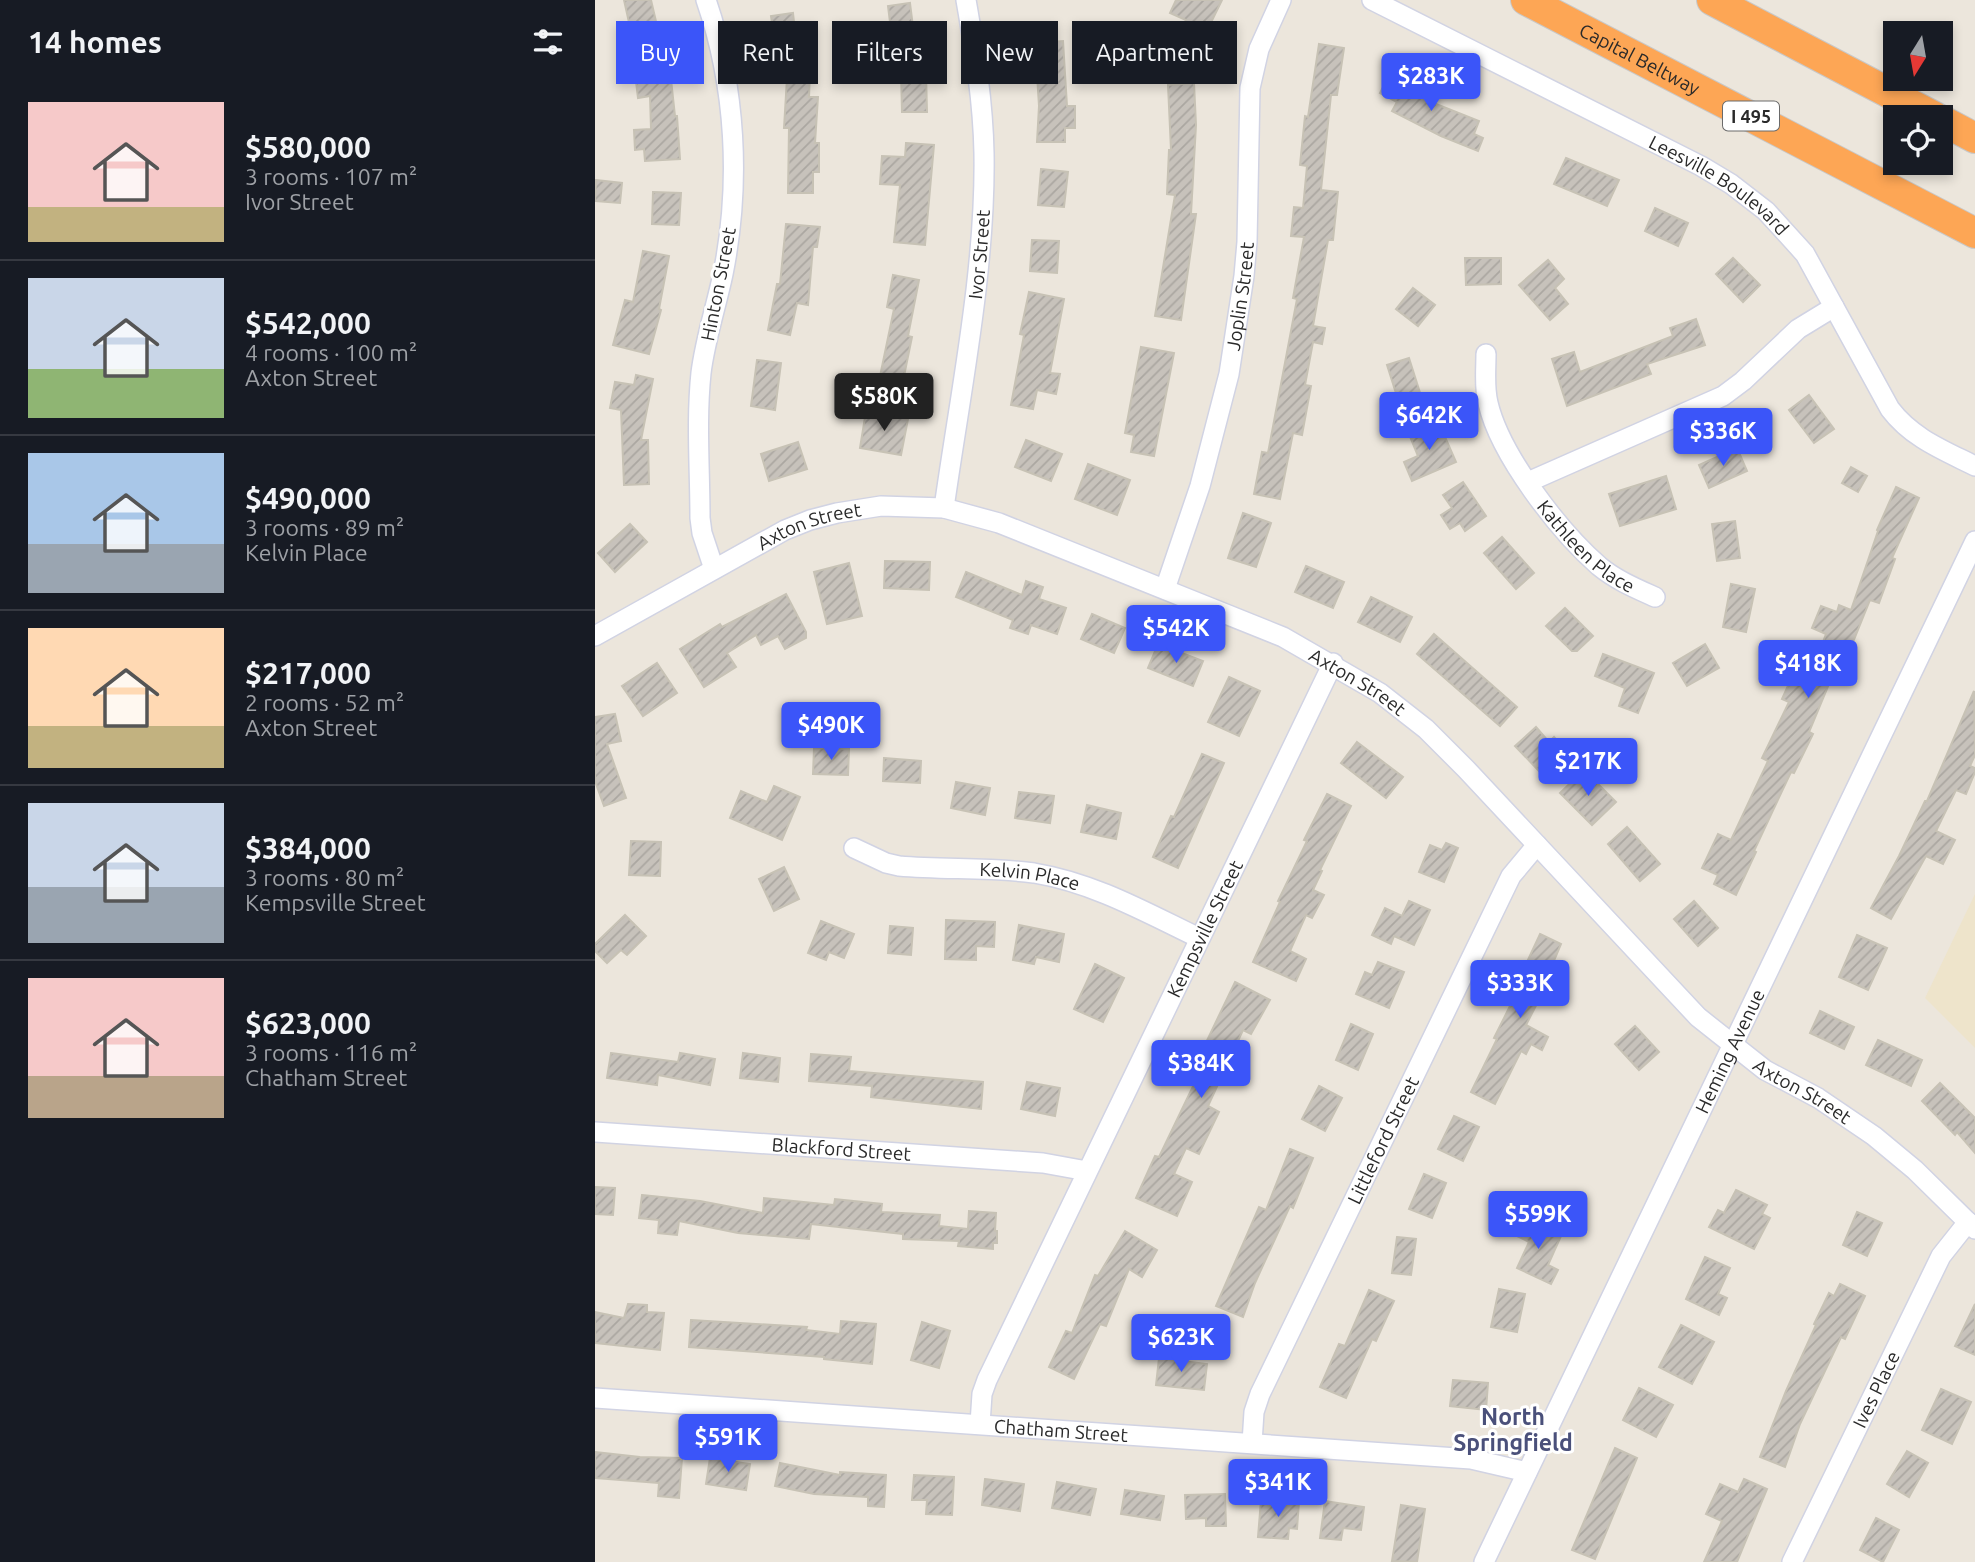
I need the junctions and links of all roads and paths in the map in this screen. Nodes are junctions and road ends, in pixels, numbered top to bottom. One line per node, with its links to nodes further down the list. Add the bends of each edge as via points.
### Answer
1 (706, 0): 17 (street, Hinton Street, via 724,69 733,177 730,232 701,385 700,518)
2 (967, 0): 15 (street, Ivor Street, via 982,109 984,197)
3 (1281, 0): 18 (street, Joplin Street, via 1259,49 1250,88 1247,242 1229,374 1200,486)
4 (1372, 0): 11 (street, Leesville Boulevard, via 1731,184 1781,226 1805,254)
5 (1526, 0): 10 (highway, Capital Beltway / I 495)
6 (1712, 0): 7 (highway)
7 (1912, 105)
8 (1953, 126): 9 (highway)
9 (1975, 138)
10 (1975, 233)
11 (1835, 307): 13 (street, Leesville Boulevard, via 1901,424); 14 (street, Kathleen Place, via 1798,329 1723,396)
12 (1486, 355): 14 (street, Kathleen Place, via 1492,416)
13 (1975, 466)
14 (1528, 482): 19 (street, Kathleen Place, via 1564,530 1600,566)
15 (944, 508): 17 (street, Axton Street, via 893,506 837,513 785,530); 18 (street, Axton Street, via 999,523)
16 (1975, 543): 25 (street, Heming Avenue)
17 (714, 569): 20 (street, Axton Street)
18 (1165, 589): 21 (street, Axton Street, via 1283,637)
19 (1655, 597)
20 (595, 636)
21 (1333, 663): 22 (street, Axton Street, via 1426,729); 24 (street, Kempsville Street)
22 (1537, 845): 25 (street, Axton Street, via 1685,1005); 31 (street, Littleford Street, via 1511,876 1260,1394)
23 (854, 848): 24 (street, Kelvin Place, via 899,866 1033,873 1081,884)
24 (1199, 939): 27 (street, Kempsville Street)
25 (1733, 1045): 28 (street, Axton Street, via 1765,1070 1818,1098 1874,1136); 32 (street, Heming Avenue)
26 (595, 1132): 27 (street, Blackford Street, via 1043,1163)
27 (1087, 1171): 30 (street, Kempsville Street, via 987,1380)
28 (1971, 1226): 34 (street, Ives Place, via 1941,1256)
29 (595, 1398): 30 (street, Chatham Street)
30 (980, 1424): 31 (street, Chatham Street)
31 (1252, 1443): 32 (street, Chatham Street, via 1471,1459)
32 (1527, 1472): 33 (street, Heming Avenue)
33 (1484, 1562)
34 (1793, 1562)

